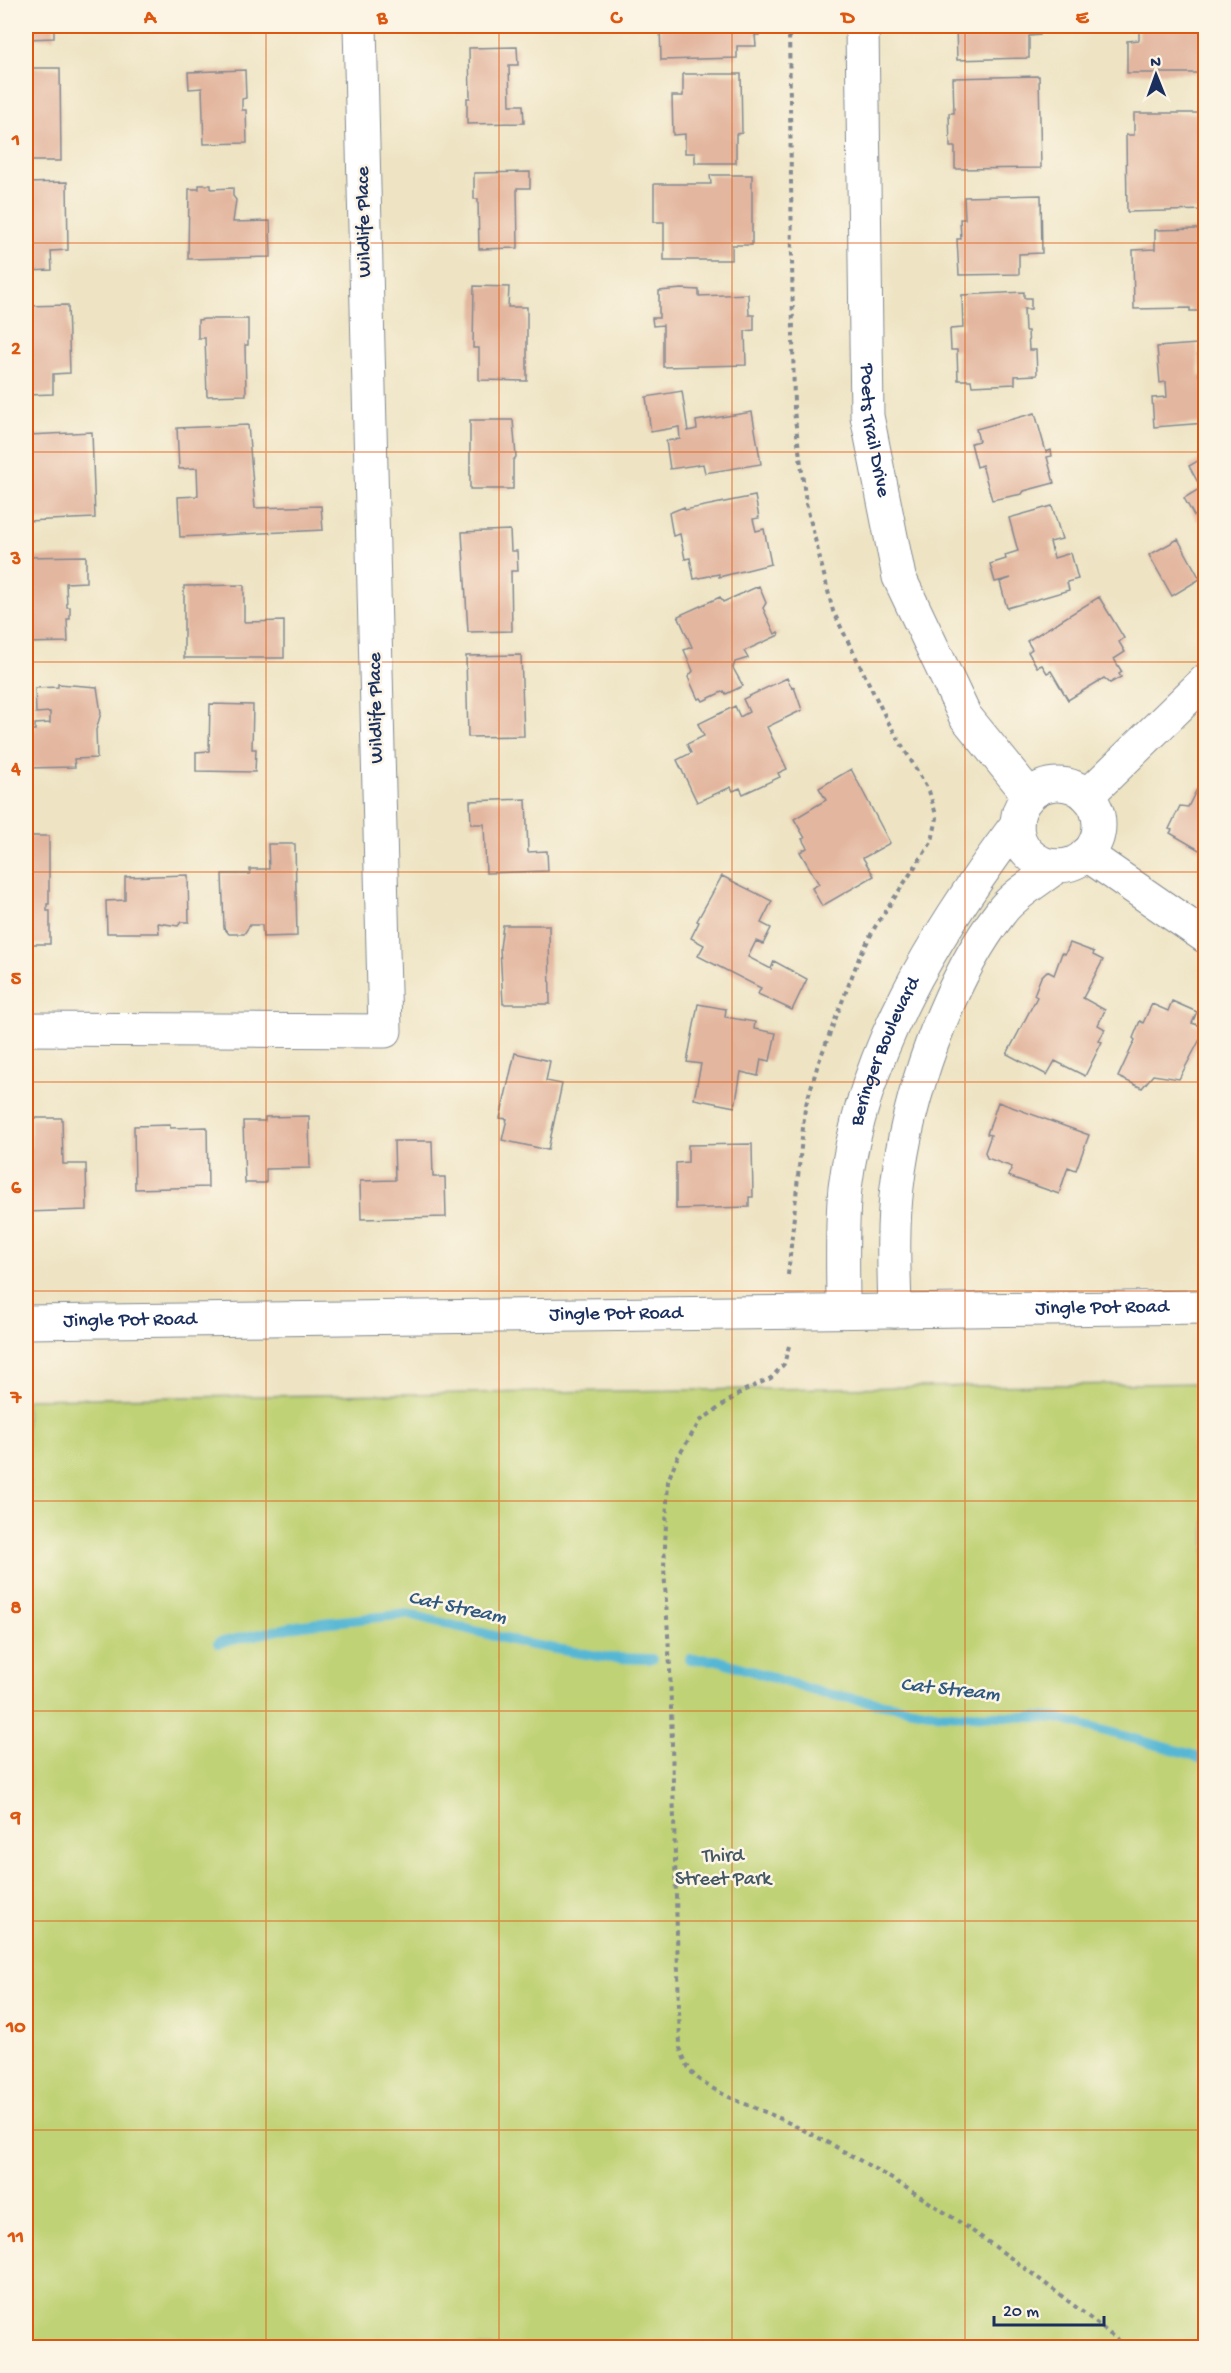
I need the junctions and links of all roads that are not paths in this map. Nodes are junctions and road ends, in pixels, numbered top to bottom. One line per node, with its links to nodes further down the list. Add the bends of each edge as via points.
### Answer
1 (360, 26): 8 (street, Wildlife Place, via 385,1031)
2 (862, 26): 5 (street, Poets Trail Drive, via 867,416 899,577 965,716)
3 (1206, 680): 4 (street)
4 (1087, 796): 5 (street, via 1077,789 1052,784); 6 (street, via 1098,819 1098,832)
5 (1023, 810): 6 (street, via 1018,837 1033,858); 10 (street, Beringer Boulevard, via 970,886 921,967 892,1027 864,1102 846,1187)
6 (1072, 860): 7 (street); 11 (street, Beringer Boulevard, via 1001,910 949,1002 918,1081 908,1123 897,1188)
7 (1206, 937)
8 (26, 1029)
9 (1206, 1307): 11 (street, Jingle Pot Road)
10 (843, 1311): 11 (street, Jingle Pot Road); 12 (street, Jingle Pot Road)
11 (895, 1311)
12 (26, 1322)

